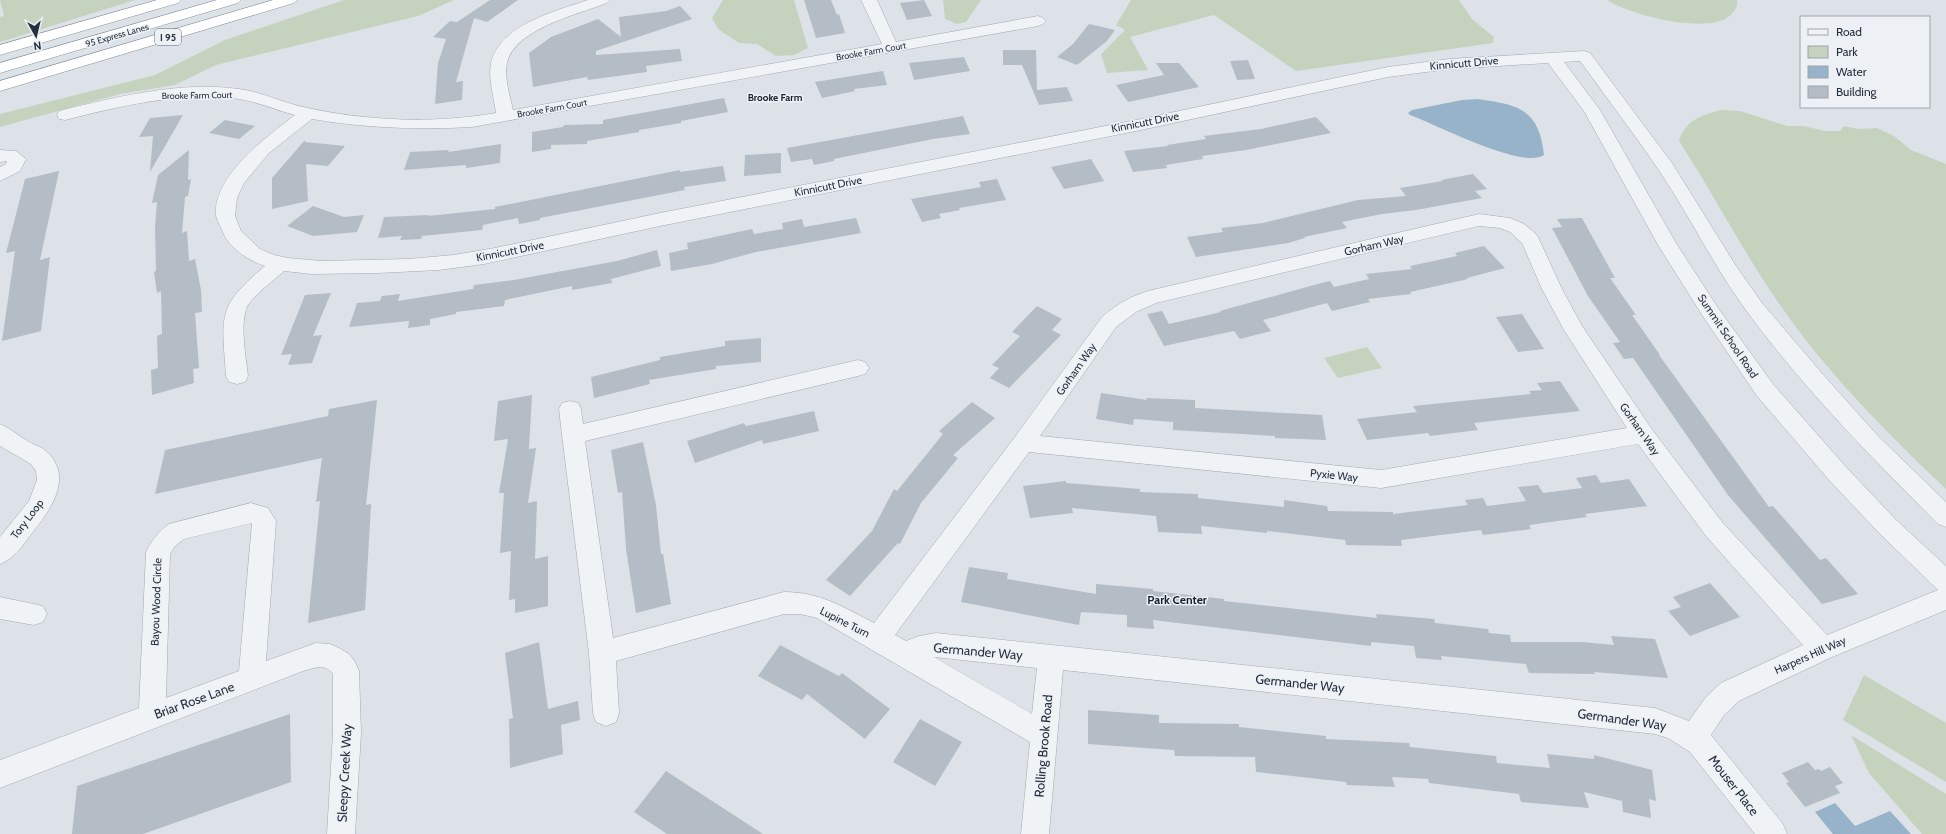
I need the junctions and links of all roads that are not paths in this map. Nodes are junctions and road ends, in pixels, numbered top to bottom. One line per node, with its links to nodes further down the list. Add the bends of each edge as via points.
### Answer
1 (173, 0): 8 (highway)
2 (233, 0): 10 (highway, 95 Express Lanes)
3 (289, 0): 11 (highway, I 95)
4 (602, 0): 14 (street, via 548,20 526,31 508,46 499,65)
5 (869, 0): 7 (street)
6 (1038, 21): 7 (street, Brooke Farm Court)
7 (891, 47): 14 (street, Brooke Farm Court)
8 (0, 50)
9 (1552, 57): 17 (street, Kinnicutt Drive, via 1449,64 1388,72 483,257 388,266 332,267); 25 (street, Kinnicutt Drive, via 1584,56 1666,167 1728,271 1755,308 1870,442); 27 (street, Summit School Road, via 1592,110 1668,245 1711,313 1765,390 1838,474)
10 (0, 68)
11 (0, 86)
12 (308, 113): 13 (street, Brooke Farm Court, via 240,95 205,93 138,98); 14 (street, Brooke Farm Court, via 400,125 464,122); 17 (street, Kinnicutt Drive, via 250,163 232,187 227,202 226,216 229,229 239,242 266,259)
13 (65, 115)
14 (505, 116)
15 (0, 156): 16 (street, via 10,155 17,160 14,167)
16 (0, 175)
17 (281, 263): 19 (street, via 237,307)
18 (858, 368): 23 (street)
19 (237, 376)
20 (570, 409): 23 (street)
21 (0, 433): 26 (street, Tory Loop, via 46,465 49,485 42,502)
22 (1643, 434): 24 (street, Pyxie Way, via 1381,479); 24 (street, Gorham Way, via 1574,330 1530,240 1517,228 1490,220 1463,224 1135,303 1109,322); 32 (street, Gorham Way, via 1714,529)
23 (573, 435): 33 (street)
24 (1024, 443): 31 (street, Gorham Way)
25 (1946, 517)
26 (0, 554)
27 (1946, 582)
28 (1946, 598): 32 (street, Harpers Hill Way)
29 (0, 608): 30 (street)
30 (34, 614)
31 (877, 639): 33 (street, Lupine Turn, via 822,608 800,603 784,604); 34 (street, Lupine Turn)
32 (1823, 649): 41 (street, Harpers Hill Way, via 1730,692 1715,706)
33 (602, 653): 38 (street)
34 (905, 654): 35 (street, Germander Way, via 936,645); 40 (street, Lupine Turn)
35 (1051, 658): 40 (street, Rolling Brook Road); 41 (street, Germander Way, via 1655,721 1676,728)
36 (251, 679): 37 (street, Briar Rose Lane, via 302,659 316,655 330,656 340,662 346,671); 39 (street, Briar Rose Lane); 39 (street, Bayou Wood Circle, via 264,521 260,515 251,513 177,531 160,546)
37 (346, 713): 43 (street, Sleepy Creek Way)
38 (606, 713)
39 (152, 716): 42 (street, Briar Rose Lane)
40 (1045, 736): 44 (street, Rolling Brook Road)
41 (1693, 738): 45 (street, Mouser Place, via 1710,754)
42 (0, 774)
43 (341, 834)
44 (1035, 834)
45 (1773, 834)

